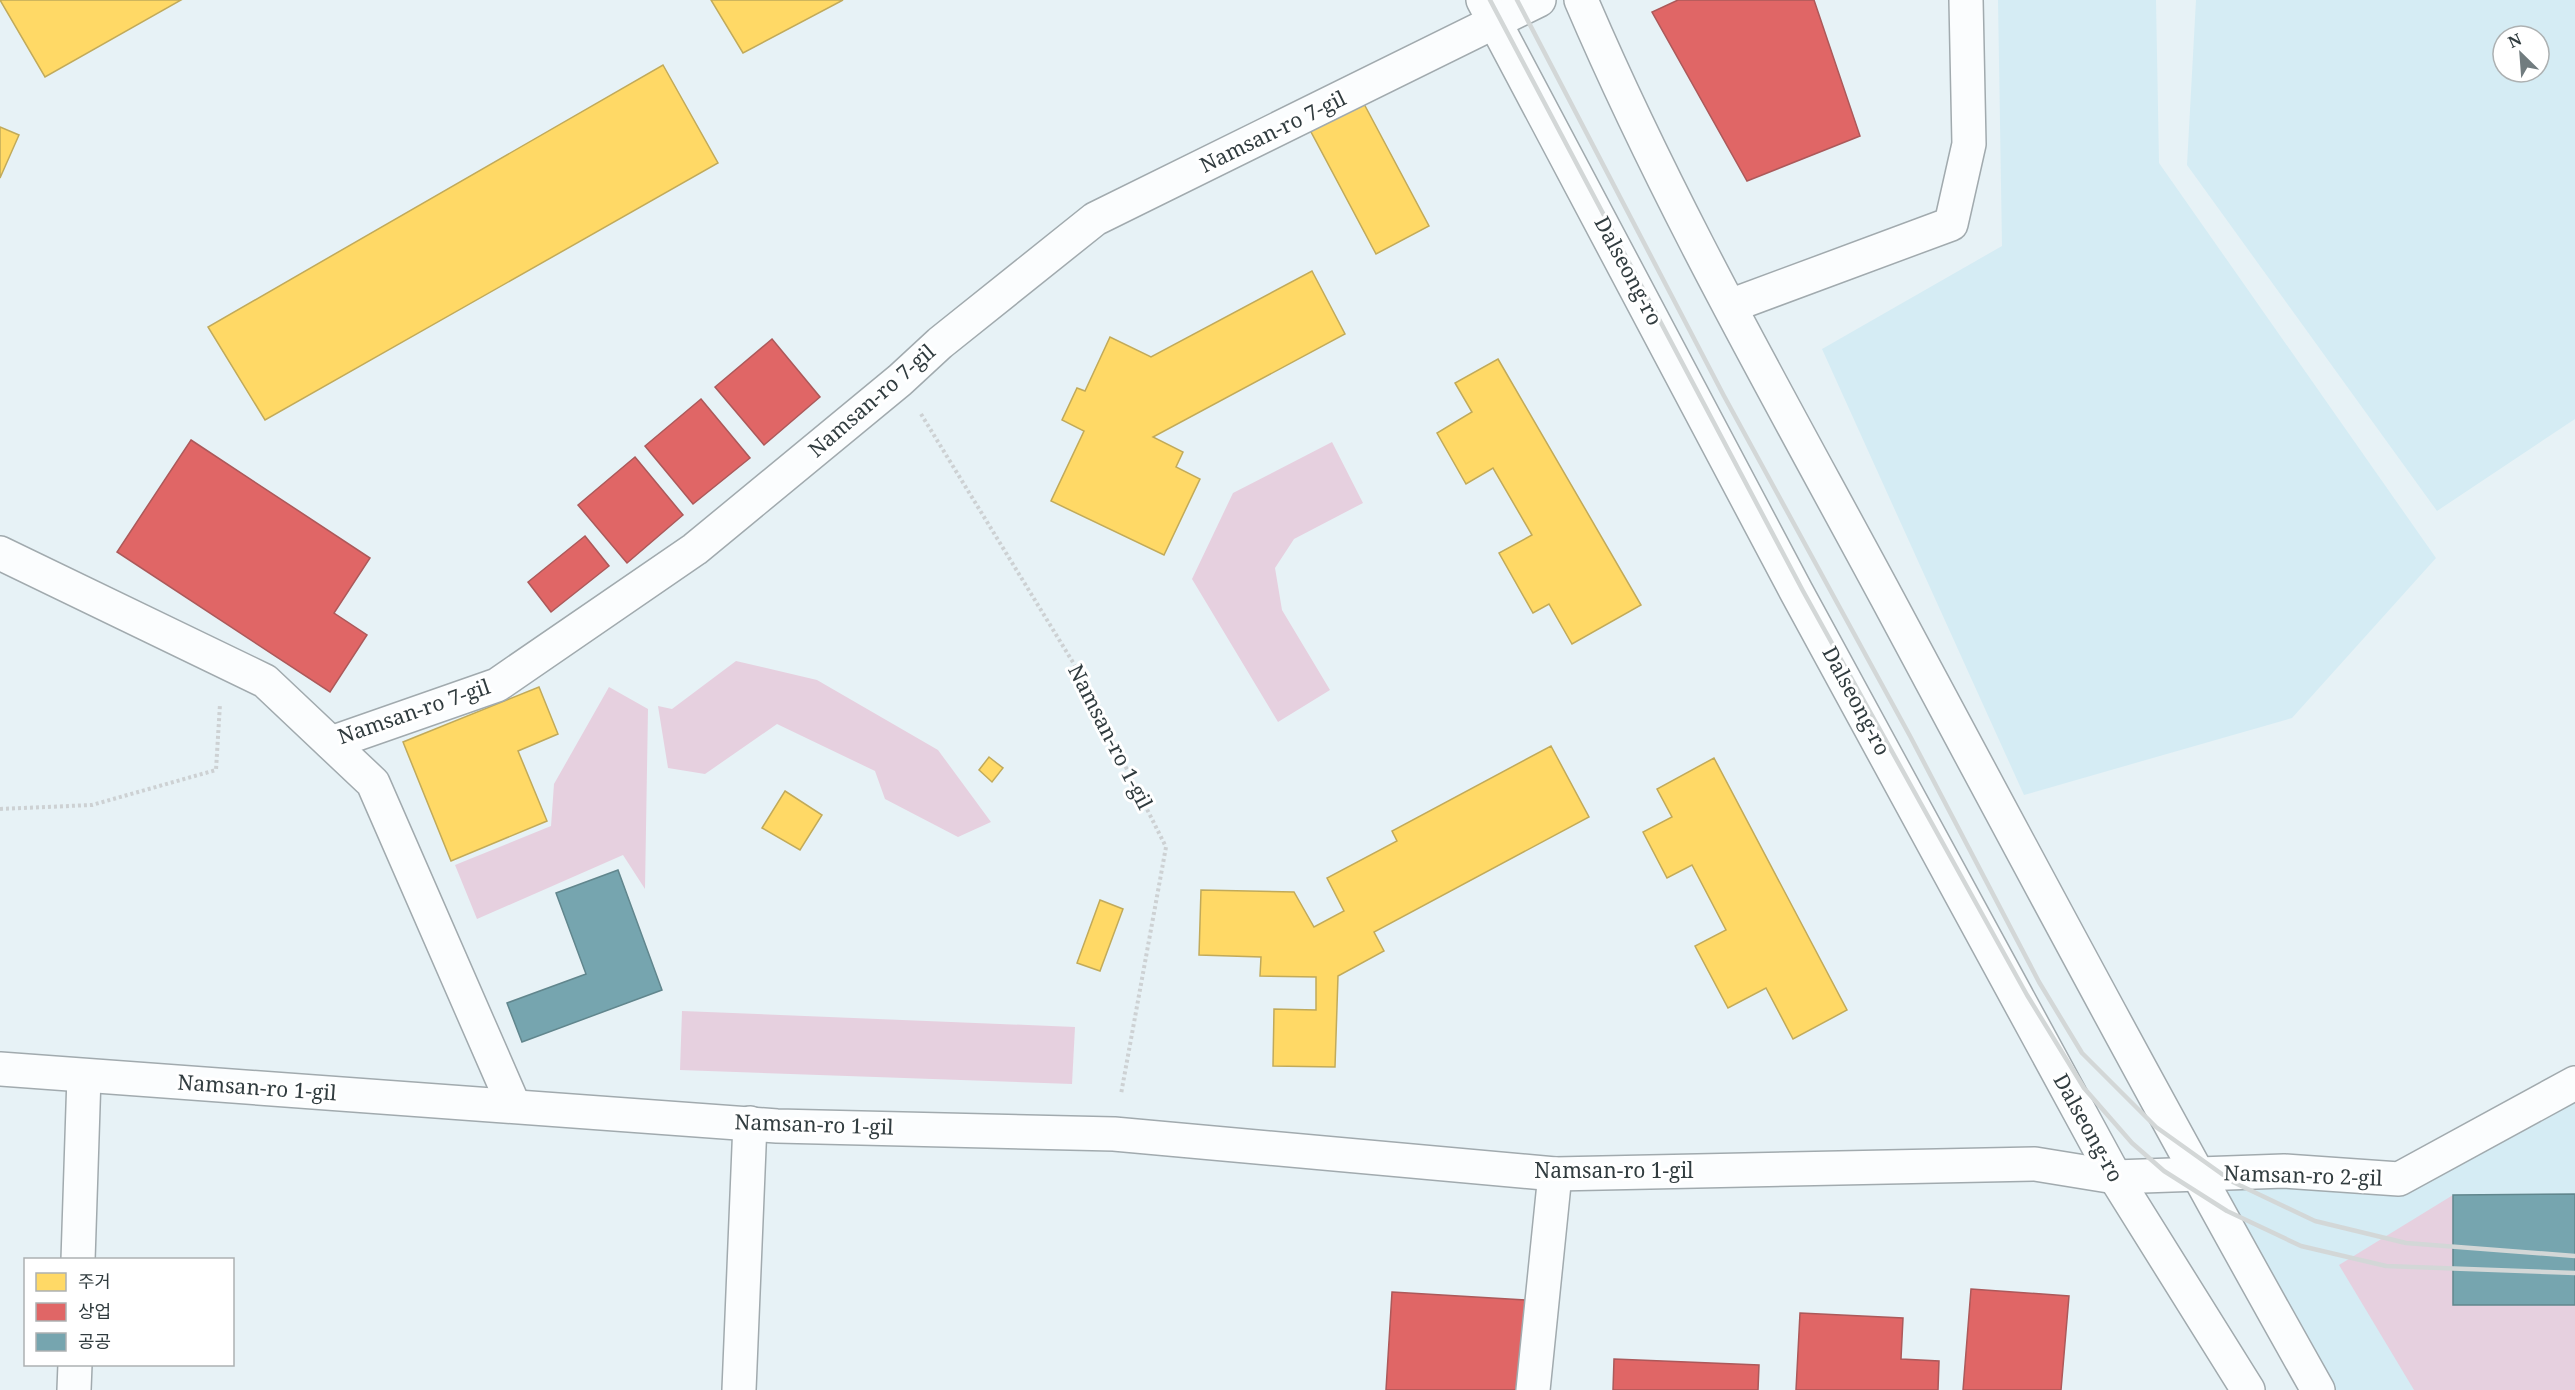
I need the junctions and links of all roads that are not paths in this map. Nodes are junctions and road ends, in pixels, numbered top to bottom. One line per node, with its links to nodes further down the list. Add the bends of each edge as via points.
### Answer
1 (1539, 0): 4 (street, Namsan-ro 7-gil)
2 (1581, 0): 5 (street, via 1619,90)
3 (1966, 0): 5 (street, via 1969,144 1951,224)
4 (1490, 12): 7 (street, Namsan-ro 7-gil, via 1095,219 695,549 497,685); 15 (street, Dalseong-ro, via 1796,591)
5 (1730, 306): 14 (street)
6 (0, 553): 7 (street, Namsan-ro 7-gil, via 265,681)
7 (331, 743): 11 (street, via 374,783)
8 (0, 1070): 9 (street, Namsan-ro 1-gil)
9 (84, 1076): 11 (street, Namsan-ro 1-gil); 16 (street)
10 (2575, 1083): 14 (street, Namsan-ro 2-gil, via 2399,1179 2284,1171)
11 (514, 1106): 12 (street, Namsan-ro 1-gil)
12 (750, 1123): 13 (street, Namsan-ro 1-gil, via 1114,1134); 19 (street)
13 (1555, 1174): 15 (street, Namsan-ro 1-gil, via 2035,1164); 20 (street)
14 (2196, 1174): 15 (street, Namsan-ro 2-gil); 22 (street)
15 (2115, 1177): 21 (street, Dalseong-ro)
16 (78, 1258)
17 (75, 1366): 18 (street)
18 (74, 1390)
19 (740, 1390)
20 (1533, 1390)
21 (2248, 1390)
22 (2318, 1390)

